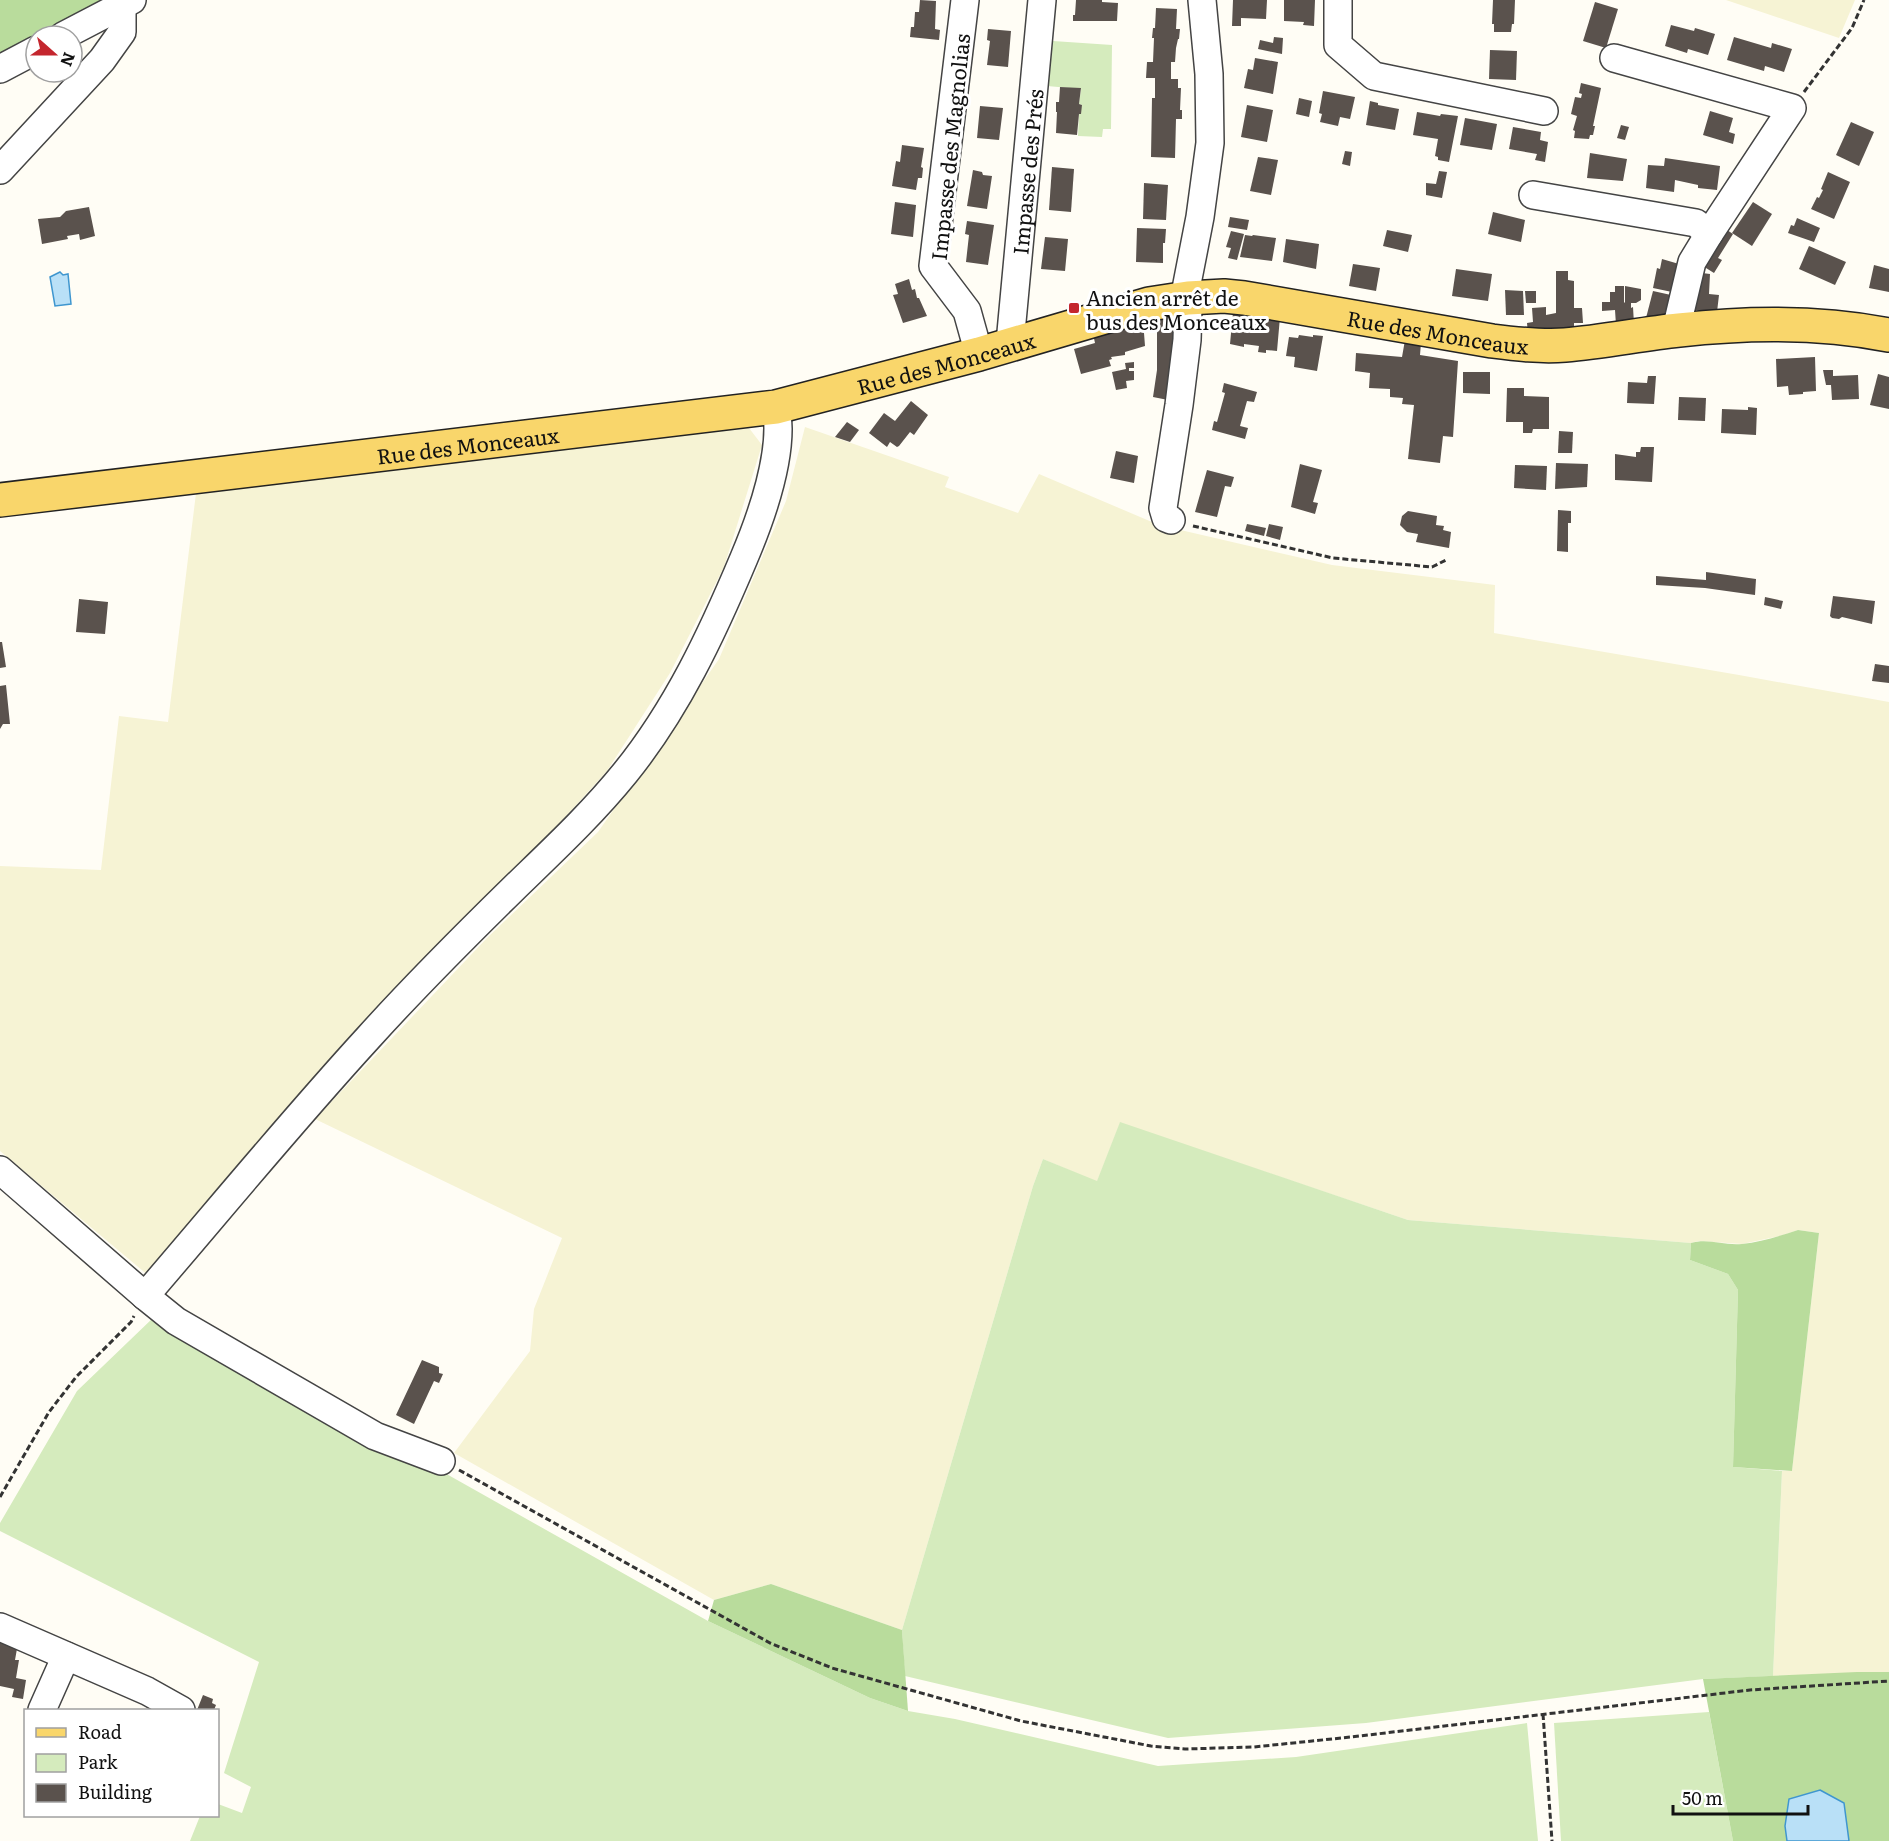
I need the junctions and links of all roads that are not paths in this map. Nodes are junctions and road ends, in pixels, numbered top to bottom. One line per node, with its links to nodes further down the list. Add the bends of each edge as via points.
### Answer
1 (965, 0): 18 (street, Impasse des Magnolias, via 933,266 967,311)
2 (1042, 0): 17 (street, Impasse des Prés)
3 (1202, 0): 14 (street, via 1210,143 1186,289)
4 (1338, 0): 10 (street, via 1338,45 1374,75)
5 (127, 3): 6 (street); 11 (street, via 122,32 102,60)
6 (84, 25)
7 (24, 56): 9 (street)
8 (1614, 57): 13 (street, via 1792,108)
9 (0, 69)
10 (1544, 111)
11 (0, 170)
12 (1533, 195): 13 (street, via 1696,223)
13 (1709, 234): 15 (street, via 1692,262)
14 (1188, 298): 15 (main road, Rue des Monceaux, via 1244,298 1520,344 1564,345); 17 (main road, Rue des Monceaux, via 1149,304); 21 (street, via 1179,405 1162,508)
15 (1679, 330): 16 (main road, Rue des Monceaux, via 1794,323)
16 (1889, 335)
17 (1010, 343): 18 (main road, Rue des Monceaux)
18 (979, 354): 19 (main road, Rue des Monceaux)
19 (776, 407): 20 (main road, Rue des Monceaux); 23 (street, via 776,452 749,547 695,666 649,741 593,809 369,1037)
20 (0, 500)
21 (1171, 520)
22 (0, 1170): 23 (street)
23 (145, 1296): 24 (street, via 194,1331 375,1436)
24 (441, 1461)
25 (0, 1627): 26 (street)
26 (66, 1656): 27 (street); 28 (street)
27 (42, 1709)
28 (179, 1709)

